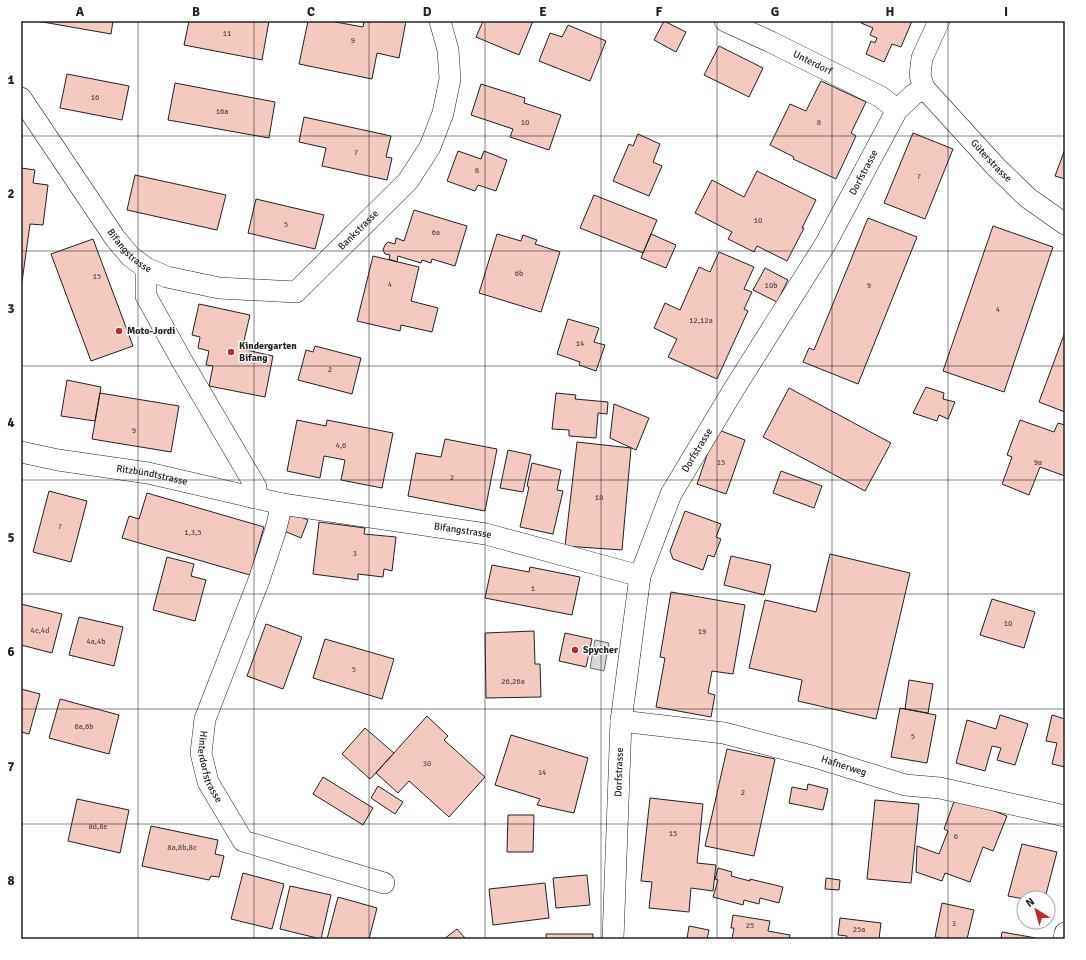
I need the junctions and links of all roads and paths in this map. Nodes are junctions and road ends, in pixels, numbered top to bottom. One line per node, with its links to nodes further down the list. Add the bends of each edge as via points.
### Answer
1 (440, 21): 8 (street, Bankstrasse, via 448,50 450,79 443,113 430,147 408,180 296,292 220,288 167,277)
2 (725, 21): 6 (street, Unterdorf, via 881,97)
3 (939, 21): 4 (street, via 922,58 920,76)
4 (924, 88): 6 (street, Dorfstrasse); 7 (street, Güterstrasse, via 1028,198)
5 (21, 98): 8 (street, Bifangstrasse, via 115,238 130,256)
6 (897, 110): 12 (street, Dorfstrasse, via 826,243 671,494)
7 (1065, 224)
8 (146, 268): 10 (street, Bifangstrasse, via 146,296 256,488)
9 (21, 452): 10 (street, Ritzbündtstrasse, via 148,473)
10 (254, 498): 11 (street, Ritzbündtstrasse)
11 (282, 504): 12 (street, Bifangstrasse, via 486,534); 15 (street, Hinterdorfstrasse, via 260,580 205,719 200,753 208,782 243,841)
12 (640, 576): 13 (street, Dorfstrasse)
13 (621, 721): 14 (street, Hafnerweg, via 724,733 815,757 905,785 940,788); 17 (street, Dorfstrasse)
14 (1065, 816)
15 (384, 883)
16 (1065, 933): 18 (street)
17 (613, 939)
18 (1064, 939)

